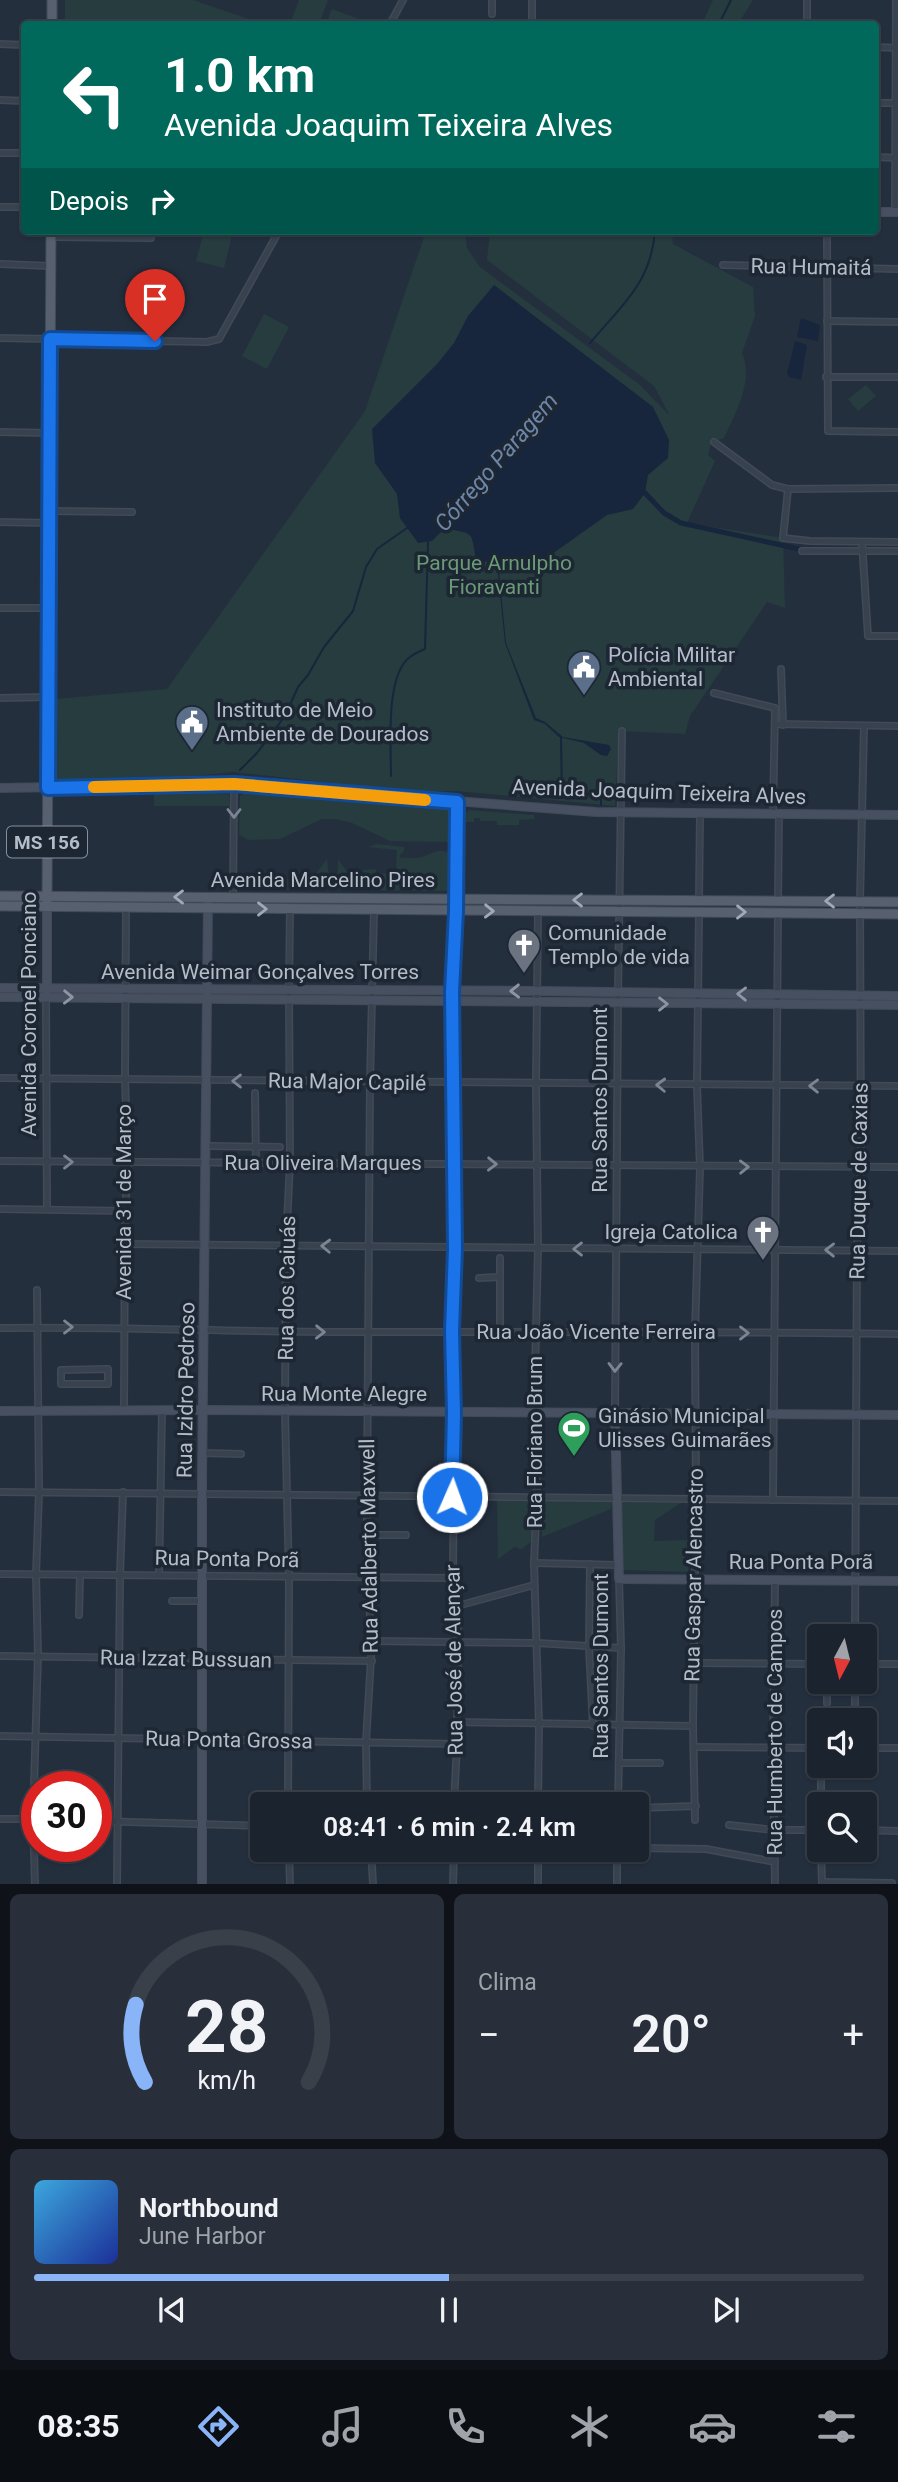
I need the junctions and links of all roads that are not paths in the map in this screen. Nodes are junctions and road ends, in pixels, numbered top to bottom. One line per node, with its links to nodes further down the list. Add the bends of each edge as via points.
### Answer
1 (52, 0): 8 (main road)
2 (403, 0): 9 (street)
3 (492, 0): 7 (street)
4 (531, 0): 10 (street)
5 (807, 0): 11 (street)
6 (896, 0): 15 (street)
7 (492, 15)
8 (52, 21)
9 (392, 21)
10 (532, 21)
11 (807, 21)
12 (0, 44): 13 (street)
13 (21, 45)
14 (879, 47): 15 (street)
15 (897, 48): 19 (street)
16 (0, 100): 17 (street)
17 (21, 101)
18 (879, 103): 19 (street)
19 (897, 103): 22 (street)
20 (0, 153): 21 (street)
21 (21, 153)
22 (896, 158): 25 (street)
23 (0, 207): 24 (street)
24 (21, 208)
25 (896, 212)
26 (51, 235): 33 (main road, Avenida Coronel Ponciano / MS 156)
27 (71, 235): 30 (street)
28 (277, 235): 39 (street, via 219,339)
29 (827, 235): 34 (street)
30 (151, 239)
31 (0, 264): 33 (street)
32 (723, 265): 34 (street, Rua Humaitá)
33 (50, 266): 39 (main road, Avenida Coronel Ponciano / MS 156)
34 (827, 267): 35 (street, Rua Humaitá); 36 (street)
35 (898, 269)
36 (827, 321): 37 (street); 40 (street)
37 (898, 322)
38 (0, 338): 39 (street)
39 (50, 339): 44 (main road, Avenida Coronel Ponciano / MS 156)
40 (826, 377): 41 (street); 43 (street, via 828,431)
41 (898, 377)
42 (0, 432): 44 (street)
43 (898, 432)
44 (50, 433): 48 (main road, Avenida Coronel Ponciano / MS 156)
45 (714, 442): 47 (street, via 772,485)
46 (898, 488): 47 (street)
47 (788, 489): 52 (street, via 783,538)
48 (49, 511): 49 (street); 51 (main road, Avenida Coronel Ponciano / MS 156)
49 (132, 513)
50 (0, 522): 51 (street)
51 (49, 523): 60 (main road, Avenida Coronel Ponciano / MS 156)
52 (810, 541): 53 (street); 56 (street)
53 (862, 542): 54 (street); 57 (street)
54 (898, 542)
55 (802, 551): 56 (street)
56 (817, 551): 57 (street)
57 (863, 551): 58 (street); 61 (street, via 868,636)
58 (898, 551)
59 (0, 608): 60 (street)
60 (49, 608): 64 (main road, Avenida Coronel Ponciano / MS 156)
61 (898, 636)
62 (781, 668): 67 (street)
63 (714, 693): 66 (street, via 775,708)
64 (48, 697): 65 (street); 73 (main road, Avenida Coronel Ponciano / MS 156)
65 (0, 698)
66 (775, 724): 67 (street); 77 (street)
67 (783, 724): 68 (street)
68 (863, 726): 69 (street); 78 (street, Rua Duque de Caxias)
69 (898, 726)
70 (622, 731): 75 (street, Rua Santos Dumont)
71 (234, 784): 73 (street, Avenida Joaquim Teixeira Alves); 74 (street, Avenida Joaquim Teixeira Alves); 84 (street, one-way to 84)
72 (0, 788): 73 (street, Avenida Joaquim Teixeira Alves)
73 (48, 788): 81 (main road, Avenida Coronel Ponciano / MS 156)
74 (457, 802): 75 (street, Avenida Joaquim Teixeira Alves); 86 (street, Rua José de Alençar)
75 (622, 813): 76 (street, Avenida Joaquim Teixeira Alves); 87 (street, Rua Santos Dumont)
76 (699, 814): 77 (street, Avenida Joaquim Teixeira Alves); 88 (street)
77 (776, 814): 78 (street, Avenida Joaquim Teixeira Alves); 89 (street)
78 (861, 815): 79 (street, Avenida Joaquim Teixeira Alves); 90 (street, Rua Duque de Caxias)
79 (898, 815)
80 (0, 896): 81 (main road, Avenida Marcelino Pires)
81 (47, 896): 91 (main road, Avenida Marcelino Pires); 94 (main road, Avenida Coronel Ponciano / MS 156)
82 (208, 897): 84 (main road, Avenida Marcelino Pires); 91 (main road, Avenida Marcelino Pires, one-way to 91); 95 (street, Rua Izidro Pedroso)
83 (291, 897): 84 (main road, Avenida Marcelino Pires); 85 (main road, Avenida Marcelino Pires); 96 (street, Rua dos Caiuás)
84 (233, 898)
85 (374, 898): 86 (main road, Avenida Marcelino Pires); 97 (main road)
86 (456, 898): 87 (main road, Avenida Marcelino Pires, one-way to 86); 98 (street, Rua José de Alençar)
87 (621, 900): 88 (main road, Avenida Marcelino Pires); 99 (street, Rua Santos Dumont)
88 (699, 900): 89 (main road, Avenida Marcelino Pires); 101 (main road)
89 (778, 901): 90 (main road, Avenida Marcelino Pires, one-way to 89); 102 (main road)
90 (860, 901): 92 (main road, Avenida Marcelino Pires); 103 (street, Rua Duque de Caxias)
91 (126, 902): 94 (main road, Avenida Marcelino Pires); 95 (main road, Avenida Marcelino Pires); 110 (street, Avenida 31 de Março)
92 (898, 902)
93 (0, 906): 94 (main road, Avenida Marcelino Pires)
94 (47, 907): 105 (street, Avenida Coronel Ponciano)
95 (208, 908): 96 (main road, Avenida Marcelino Pires, one-way to 96); 111 (street, Rua Izidro Pedroso)
96 (290, 909): 97 (main road, Avenida Marcelino Pires); 112 (street, Rua dos Caiuás)
97 (374, 909): 98 (main road, Avenida Marcelino Pires); 113 (street, Rua Adalberto Maxwell)
98 (456, 911): 100 (main road, Avenida Marcelino Pires, one-way to 100); 114 (street, Rua José de Alençar)
99 (620, 911): 100 (main road, Avenida Marcelino Pires); 101 (main road, Avenida Marcelino Pires); 108 (street, Rua Santos Dumont)
100 (538, 912): 107 (street, Rua Floriano Brum)
101 (699, 912): 102 (main road, Avenida Marcelino Pires, one-way to 102); 109 (street, Rua Gaspar Alencastro)
102 (778, 912): 103 (main road, Avenida Marcelino Pires); 118 (street)
103 (860, 913): 104 (main road, Avenida Marcelino Pires); 119 (street, Rua Duque de Caxias)
104 (898, 914)
105 (47, 987): 106 (street, Avenida Weimar Gonçalves Torres); 110 (street, Avenida Weimar Gonçalves Torres); 116 (street, Avenida Coronel Ponciano)
106 (0, 988)
107 (538, 991): 108 (street, Avenida Weimar Gonçalves Torres); 114 (street, Avenida Weimar Gonçalves Torres, one-way to 114); 120 (street, Rua Floriano Brum)
108 (618, 993): 109 (street, Avenida Weimar Gonçalves Torres); 121 (street, Rua Santos Dumont)
109 (698, 993): 118 (street, Avenida Weimar Gonçalves Torres, one-way to 109); 122 (street, Rua Gaspar Alencastro)
110 (126, 994): 111 (street, Avenida Weimar Gonçalves Torres); 116 (street, Avenida Weimar Gonçalves Torres, one-way to 110); 126 (street, Avenida 31 de Março)
111 (207, 994): 112 (street, Avenida Weimar Gonçalves Torres); 127 (street, Rua Izidro Pedroso)
112 (289, 994): 113 (street, Avenida Weimar Gonçalves Torres); 128 (street, Rua dos Caiuás)
113 (373, 995): 114 (street, Avenida Weimar Gonçalves Torres); 129 (street, Rua Adalberto Maxwell)
114 (452, 996): 120 (street, Avenida Weimar Gonçalves Torres); 130 (street, Rua José de Alençar)
115 (898, 996): 119 (street, Avenida Weimar Gonçalves Torres)
116 (46, 997): 117 (street, Avenida Weimar Gonçalves Torres); 125 (street, Avenida Coronel Ponciano)
117 (0, 998)
118 (777, 999): 119 (street, Avenida Weimar Gonçalves Torres); 122 (street, Avenida Weimar Gonçalves Torres); 133 (street)
119 (860, 1001): 123 (street, Avenida Weimar Gonçalves Torres); 135 (street, Rua Duque de Caxias)
120 (537, 1002): 121 (street, Avenida Weimar Gonçalves Torres); 131 (street, Rua Floriano Brum)
121 (618, 1004): 122 (street, Avenida Weimar Gonçalves Torres, one-way to 122); 132 (street, Rua Santos Dumont)
122 (698, 1004): 134 (street, Rua Gaspar Alencastro)
123 (898, 1005)
124 (0, 1078): 125 (street, Rua Major Capilé)
125 (45, 1079): 126 (street, Rua Major Capilé); 142 (street, Avenida Coronel Ponciano)
126 (125, 1079): 127 (street, Rua Major Capilé); 143 (street, Avenida 31 de Março)
127 (205, 1081): 128 (street, Rua Major Capilé, one-way to 127); 144 (street, Rua Izidro Pedroso)
128 (289, 1081): 129 (street, Rua Major Capilé); 146 (street, Rua dos Caiuás)
129 (370, 1083): 130 (street, Rua Major Capilé); 148 (street, Rua Adalberto Maxwell)
130 (453, 1083): 131 (street, Rua Major Capilé); 147 (street, Rua José de Alençar)
131 (536, 1084): 132 (street, Rua Major Capilé); 149 (street, Rua Floriano Brum)
132 (617, 1084): 134 (street, Rua Major Capilé, one-way to 132); 150 (street, Rua Santos Dumont)
133 (778, 1085): 134 (street, Rua Major Capilé); 135 (street, Rua Major Capilé, one-way to 133); 151 (street)
134 (697, 1086): 154 (street, Rua Gaspar Alencastro)
135 (860, 1086): 136 (street, Rua Major Capilé); 152 (street, Rua Duque de Caxias)
136 (898, 1086)
137 (255, 1093): 139 (street)
138 (211, 1146): 139 (street)
139 (256, 1147): 140 (street); 145 (street)
140 (279, 1147)
141 (0, 1161): 142 (street, Rua Oliveira Marques)
142 (47, 1162): 143 (street, Rua Oliveira Marques, one-way to 143); 156 (street, Avenida Coronel Ponciano)
143 (128, 1162): 144 (street, Rua Oliveira Marques); 157 (street, Avenida 31 de Março)
144 (205, 1163): 145 (street, Rua Oliveira Marques); 159 (street, Rua Izidro Pedroso)
145 (256, 1163): 146 (street, Rua Oliveira Marques)
146 (290, 1163): 148 (street, Rua Oliveira Marques); 160 (street, Rua dos Caiuás)
147 (453, 1163): 148 (street, Rua Oliveira Marques); 149 (street, Rua Oliveira Marques, one-way to 149); 162 (street, Rua José de Alençar)
148 (369, 1164): 161 (street, Rua Adalberto Maxwell)
149 (537, 1164): 150 (street, Rua Oliveira Marques); 163 (street, Rua Floriano Brum)
150 (617, 1165): 154 (street, Rua Oliveira Marques); 164 (street, Rua Santos Dumont)
151 (776, 1167): 152 (street, Rua Oliveira Marques); 154 (street, Rua Oliveira Marques, one-way to 151); 166 (street)
152 (861, 1167): 153 (street, Rua Oliveira Marques); 167 (street, Rua Duque de Caxias)
153 (898, 1167)
154 (699, 1168): 165 (street, Rua Gaspar Alencastro)
155 (0, 1209): 156 (street)
156 (47, 1209): 157 (street)
157 (125, 1211): 158 (street, Avenida 31 de Março)
158 (125, 1244): 159 (street); 174 (street, Avenida 31 de Março)
159 (205, 1244): 160 (street); 176 (street, Rua Izidro Pedroso)
160 (286, 1244): 161 (street, one-way to 160); 177 (street, Rua dos Caiuás)
161 (369, 1247): 162 (street); 180 (street, Rua Adalberto Maxwell)
162 (455, 1249): 163 (street); 178 (street, Rua José de Alençar)
163 (538, 1249): 164 (street, one-way to 163); 179 (street, Rua Floriano Brum)
164 (617, 1249): 165 (street); 182 (street, Rua Santos Dumont)
165 (698, 1249): 166 (street); 183 (street, Rua Gaspar Alencastro)
166 (775, 1250): 167 (street, one-way to 166); 184 (street)
167 (857, 1250): 168 (street); 185 (street, Rua Duque de Caxias)
168 (898, 1251)
169 (499, 1258): 170 (street)
170 (500, 1277): 171 (street); 181 (street)
171 (479, 1278)
172 (37, 1290): 173 (street)
173 (37, 1327): 174 (street, Rua João Vicente Ferreira, one-way to 174); 175 (street, Rua João Vicente Ferreira); 193 (street)
174 (123, 1327): 176 (street, Rua João Vicente Ferreira); 187 (street, Avenida 31 de Março)
175 (0, 1328)
176 (205, 1331): 177 (street, Rua João Vicente Ferreira); 191 (street, Rua Izidro Pedroso)
177 (286, 1331): 180 (street, Rua João Vicente Ferreira, one-way to 180); 194 (street, Rua dos Caiuás)
178 (452, 1331): 180 (street, Rua João Vicente Ferreira); 181 (street, Rua João Vicente Ferreira); 196 (street, Rua José de Alençar)
179 (535, 1331): 181 (street, Rua João Vicente Ferreira); 182 (street, Rua João Vicente Ferreira); 199 (street, Rua Floriano Brum)
180 (369, 1332): 195 (street, Rua Adalberto Maxwell)
181 (500, 1332)
182 (616, 1332): 183 (street, Rua João Vicente Ferreira); 197 (street, Rua Santos Dumont, one-way to 197)
183 (695, 1332): 184 (street, Rua João Vicente Ferreira, one-way to 184); 198 (street, Rua Gaspar Alencastro)
184 (775, 1333): 185 (street, Rua João Vicente Ferreira); 200 (street)
185 (857, 1334): 186 (street, Rua João Vicente Ferreira); 201 (street, Rua Duque de Caxias)
186 (898, 1334)
187 (125, 1376): 188 (street); 189 (street, Avenida 31 de Março)
188 (108, 1377): 188 (street, via 108,1370 61,1370 61,1384 108,1384)
189 (124, 1410): 190 (street, Rua Monte Alegre); 193 (street, Rua Monte Alegre)
190 (162, 1410): 191 (street, Rua Monte Alegre); 208 (street)
191 (204, 1410): 194 (street, Rua Monte Alegre); 203 (street, Rua Izidro Pedroso)
192 (0, 1411): 193 (street, Rua Monte Alegre)
193 (39, 1412): 206 (street)
194 (285, 1412): 195 (street, Rua Monte Alegre); 210 (street, Rua dos Caiuás)
195 (367, 1412): 196 (street, Rua Monte Alegre); 211 (street, Rua Adalberto Maxwell)
196 (454, 1413): 199 (street, Rua Monte Alegre); 212 (street, Rua José de Alençar)
197 (615, 1413): 198 (street, Rua Monte Alegre); 199 (street, Rua Monte Alegre); 214 (street, Rua Santos Dumont)
198 (695, 1413): 200 (street, Rua Monte Alegre); 215 (street, Rua Gaspar Alencastro)
199 (534, 1414): 213 (street, Rua Floriano Brum)
200 (773, 1414): 201 (street, Rua Monte Alegre); 216 (street)
201 (858, 1414): 202 (street, Rua Monte Alegre); 217 (street, Rua Duque de Caxias)
202 (898, 1415)
203 (203, 1453): 204 (street); 209 (street, Rua Izidro Pedroso)
204 (241, 1454)
205 (0, 1492): 206 (street)
206 (39, 1492): 207 (street); 225 (street)
207 (123, 1492): 208 (street); 226 (street)
208 (160, 1493): 209 (street); 227 (street)
209 (202, 1494): 210 (street); 229 (street, Rua Izidro Pedroso)
210 (287, 1494): 211 (street); 230 (street, Rua dos Caiuás)
211 (367, 1496): 212 (street); 219 (street, Rua Adalberto Maxwell)
212 (452, 1497): 213 (street); 232 (street, Rua José de Alençar)
213 (537, 1497): 214 (street); 221 (street, Rua Floriano Brum)
214 (618, 1498): 215 (street); 223 (street, Rua Santos Dumont)
215 (696, 1499): 216 (street); 234 (street, Rua Gaspar Alencastro)
216 (773, 1500): 217 (street)
217 (857, 1501): 218 (street); 236 (street, Rua Duque de Caxias)
218 (898, 1501)
219 (368, 1535): 220 (street); 231 (street, Rua Adalberto Maxwell)
220 (406, 1535)
221 (534, 1563): 222 (street); 238 (street, Rua Floriano Brum)
222 (590, 1564): 223 (street); 247 (street)
223 (619, 1565): 233 (street, Rua Santos Dumont)
224 (0, 1574): 225 (street, Rua Ponta Porã)
225 (36, 1575): 228 (street, Rua Ponta Porã); 250 (street)
226 (120, 1575): 227 (street, Rua Ponta Porã); 228 (street, Rua Ponta Porã); 251 (street)
227 (159, 1575): 229 (street, Rua Ponta Porã)
228 (79, 1576): 242 (street)
229 (202, 1576): 230 (street, Rua Ponta Porã); 240 (street, Rua Izidro Pedroso)
230 (289, 1577): 231 (street, Rua Ponta Porã); 253 (street, Rua dos Caiuás)
231 (367, 1577): 232 (street, Rua Ponta Porã); 244 (street, Rua Adalberto Maxwell)
232 (453, 1578): 241 (street, Rua José de Alençar)
233 (619, 1579): 234 (street, Rua Ponta Porã); 248 (street, Rua Santos Dumont)
234 (695, 1579): 235 (street, Rua Ponta Porã); 255 (street, Rua Gaspar Alencastro)
235 (775, 1580): 236 (street, Rua Ponta Porã); 256 (street, Rua Humberto de Campos)
236 (857, 1580): 237 (street, Rua Ponta Porã); 243 (street, Rua Duque de Caxias)
237 (898, 1581)
238 (534, 1585): 241 (street); 246 (street, Rua Floriano Brum)
239 (172, 1601): 240 (street)
240 (202, 1601): 252 (street, Rua Izidro Pedroso)
241 (457, 1606): 245 (street, Rua José de Alençar)
242 (79, 1615)
243 (855, 1624)
244 (372, 1642): 245 (street); 254 (street, Rua Adalberto Maxwell)
245 (458, 1642): 246 (street); 262 (street, Rua José de Alençar)
246 (537, 1643): 247 (street); 263 (street, Rua Floriano Brum)
247 (589, 1647): 248 (street); 264 (street)
248 (621, 1648): 265 (street, Rua Santos Dumont)
249 (0, 1656): 250 (street, Rua Izzat Bussuan)
250 (38, 1656): 251 (street, Rua Izzat Bussuan); 268 (street)
251 (121, 1657): 252 (street, Rua Izzat Bussuan); 269 (street)
252 (202, 1658): 253 (street, Rua Izzat Bussuan); 270 (street, Rua Izidro Pedroso)
253 (288, 1661): 254 (street, Rua Izzat Bussuan); 271 (street, Rua dos Caiuás)
254 (372, 1661): 272 (street, Rua Adalberto Maxwell)
255 (693, 1663): 256 (street); 266 (street, Rua Gaspar Alencastro)
256 (775, 1664): 257 (street); 278 (street, Rua Humberto de Campos)
257 (807, 1664)
258 (877, 1664): 259 (street)
259 (898, 1664)
260 (827, 1694): 261 (street)
261 (827, 1703)
262 (457, 1722): 263 (street); 273 (street, Rua José de Alençar)
263 (539, 1725): 264 (street); 285 (street, Rua Floriano Brum)
264 (593, 1726): 265 (street)
265 (619, 1726): 266 (street); 279 (street, Rua Santos Dumont)
266 (693, 1726): 274 (street, Rua Gaspar Alencastro)
267 (0, 1736): 268 (street, Rua Ponta Grossa)
268 (35, 1737): 269 (street, Rua Ponta Grossa); 281 (street)
269 (119, 1738): 270 (street, Rua Ponta Grossa); 293 (street)
270 (202, 1740): 271 (street, Rua Ponta Grossa); 294 (street, Rua Izidro Pedroso)
271 (289, 1742): 272 (street, Rua Ponta Grossa); 282 (street, Rua dos Caiuás)
272 (366, 1742): 273 (street, Rua Ponta Grossa); 283 (street, Rua Adalberto Maxwell)
273 (457, 1744): 284 (street, Rua José de Alençar)
274 (694, 1747): 278 (street); 287 (street, Rua Gaspar Alencastro)
275 (807, 1748): 278 (street)
276 (877, 1748): 277 (street)
277 (898, 1748)
278 (773, 1749): 297 (street, Rua Humberto de Campos)
279 (619, 1763): 280 (street); 286 (street, Rua Santos Dumont)
280 (660, 1763)
281 (35, 1771)
282 (288, 1792)
283 (367, 1792)
284 (455, 1792)
285 (538, 1792)
286 (618, 1792)
287 (696, 1807): 288 (street); 291 (street, Rua Gaspar Alencastro)
288 (649, 1808)
289 (0, 1819): 290 (street)
290 (21, 1819)
291 (695, 1819)
292 (112, 1822): 293 (street)
293 (118, 1822): 294 (street); 312 (street)
294 (202, 1825): 296 (street); 313 (street, Rua Izidro Pedroso)
295 (729, 1825): 297 (street)
296 (250, 1826)
297 (774, 1830): 298 (street); 308 (street, Rua Humberto de Campos)
298 (807, 1830)
299 (877, 1830): 300 (street)
300 (898, 1831)
301 (649, 1848): 308 (street, via 706,1849)
302 (35, 1862): 311 (street)
303 (289, 1862): 314 (street)
304 (372, 1862): 315 (street)
305 (454, 1862): 316 (street)
306 (538, 1862): 317 (street)
307 (617, 1862): 318 (street)
308 (775, 1862): 319 (street, Rua Humberto de Campos)
309 (821, 1862): 310 (street)
310 (822, 1883): 320 (street)
311 (35, 1884)
312 (117, 1884)
313 (202, 1884)
314 (290, 1884)
315 (373, 1884)
316 (453, 1884)
317 (538, 1884)
318 (617, 1884)
319 (775, 1884)
320 (892, 1884)

